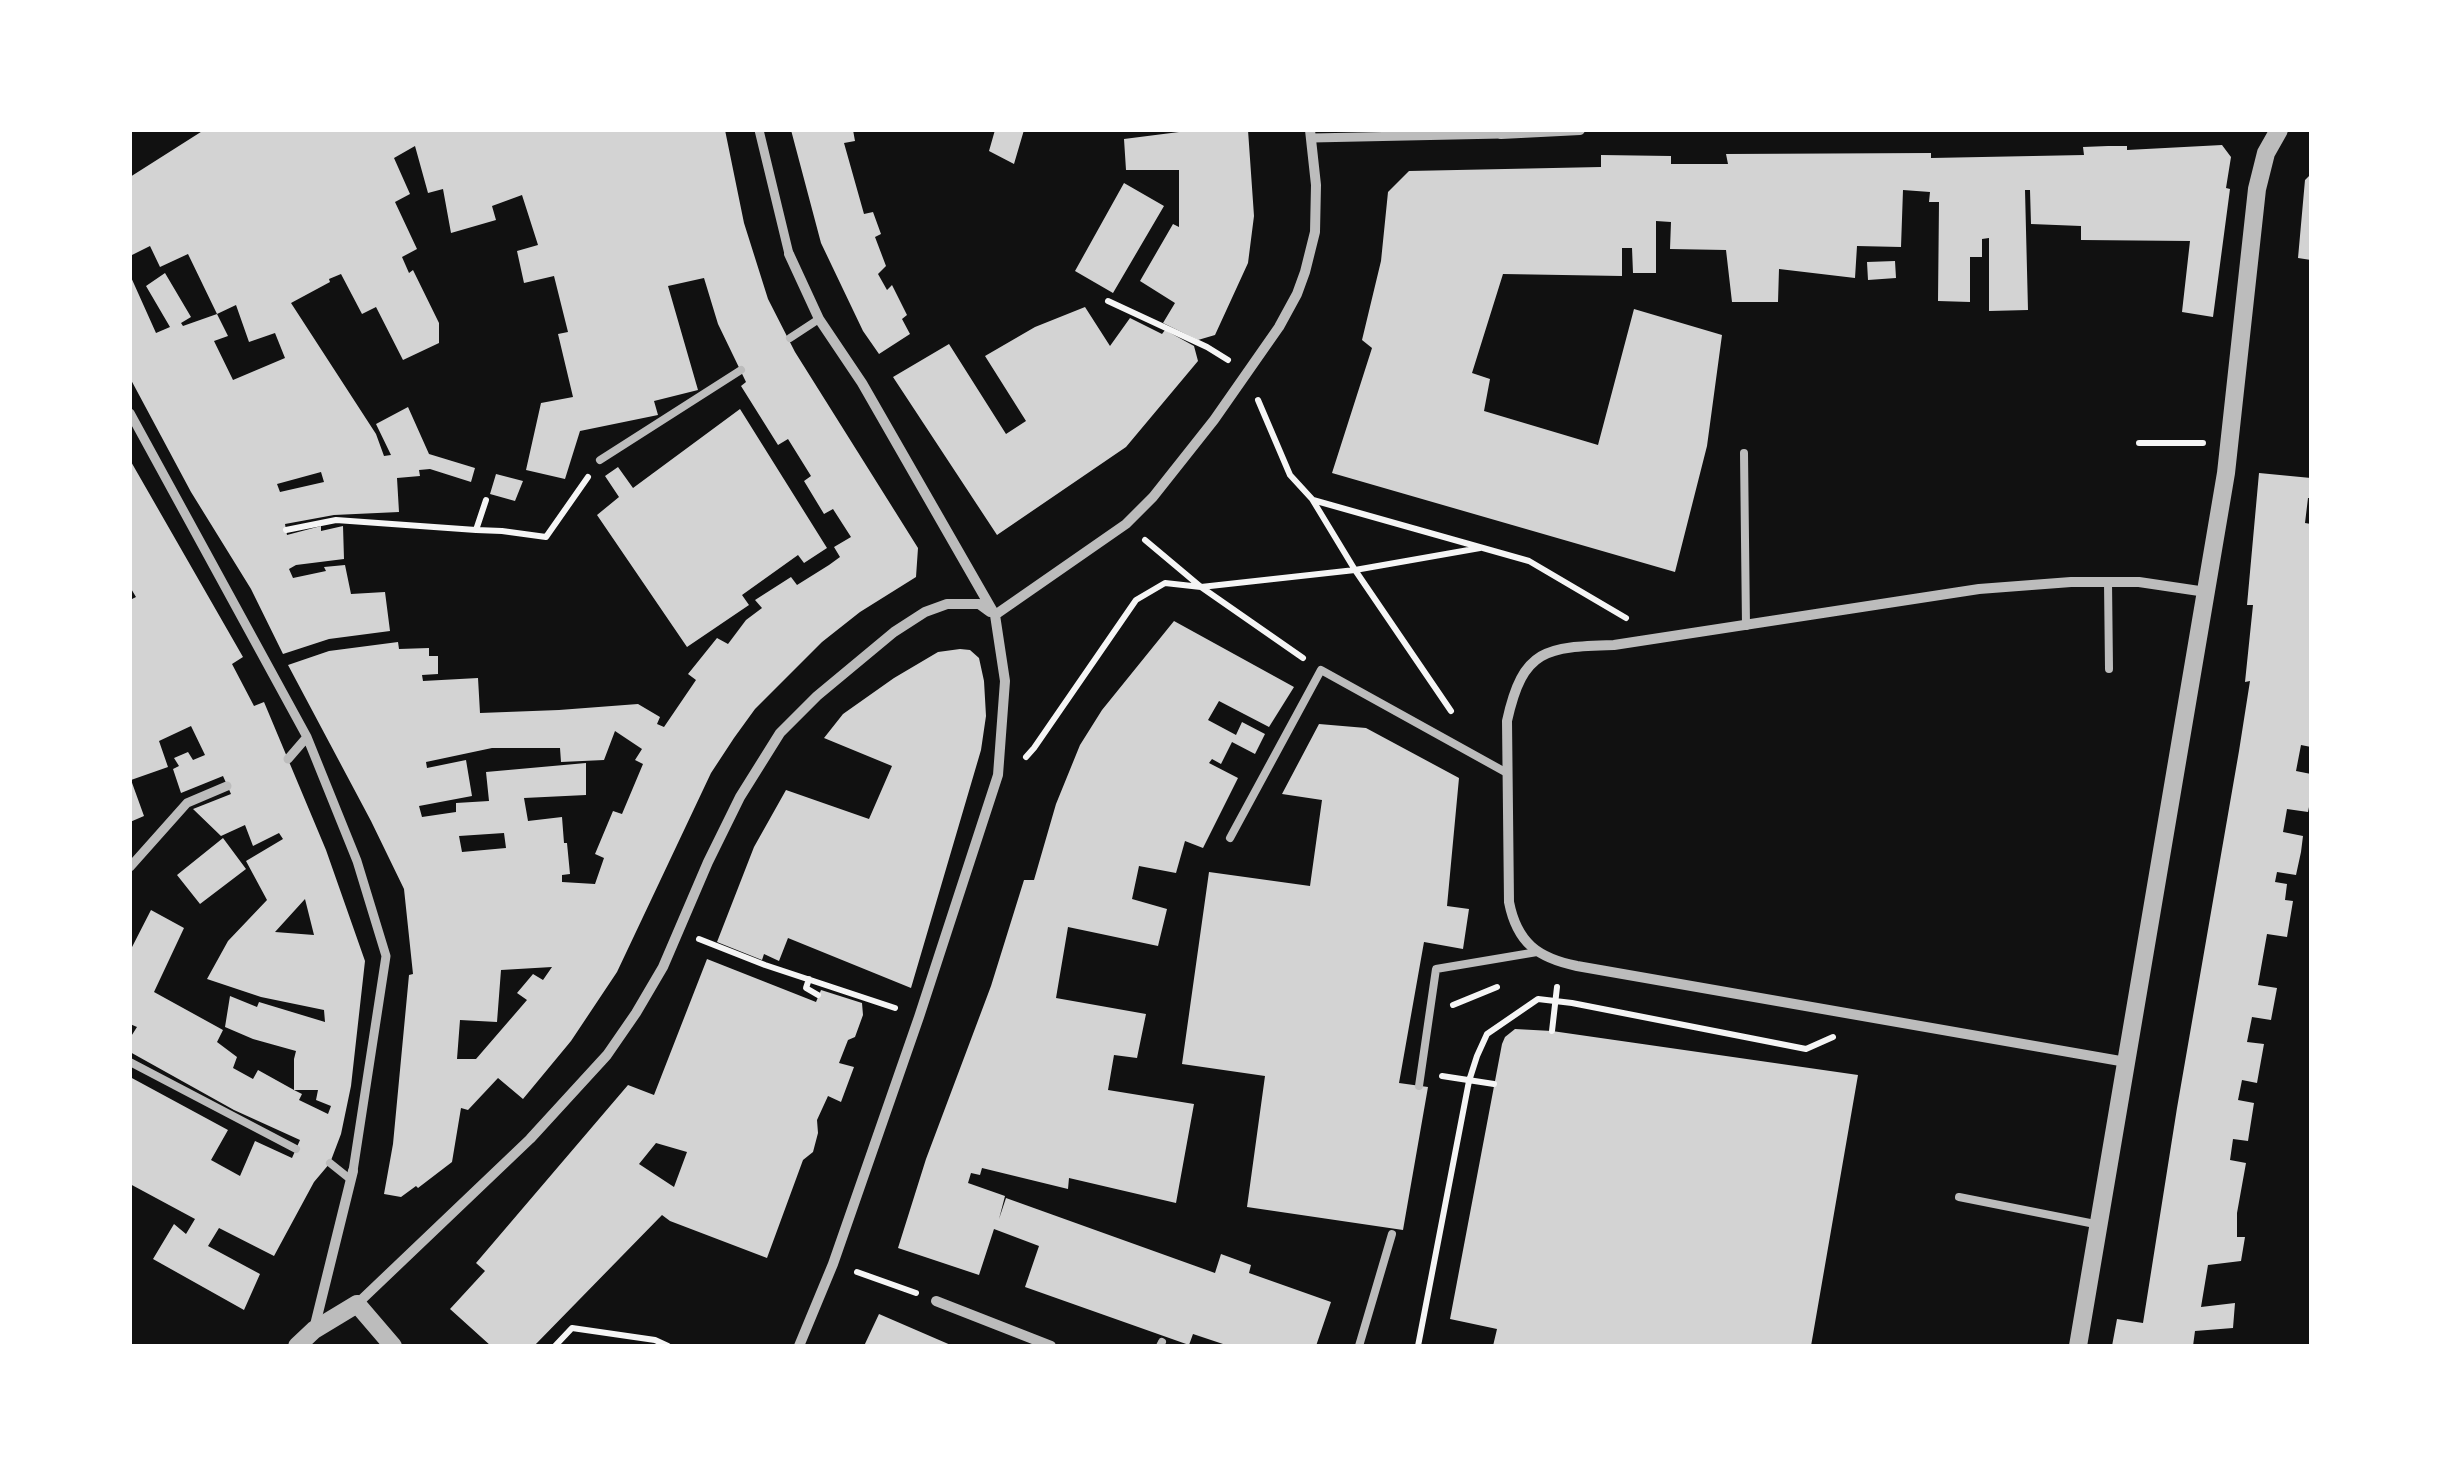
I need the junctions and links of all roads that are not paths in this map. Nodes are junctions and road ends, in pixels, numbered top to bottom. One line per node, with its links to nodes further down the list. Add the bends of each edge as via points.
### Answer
1 (759, 130): 6 (street)
2 (1580, 130): 5 (street)
3 (2279, 130): 14 (street, via 2257,189)
4 (1311, 134): 5 (street); 15 (street, via 1311,250 1290,309 1248,373 1126,524)
5 (1501, 134)
6 (788, 254): 7 (street)
7 (820, 319): 8 (lane); 15 (street)
8 (790, 338)
9 (741, 370): 12 (lane)
10 (130, 413): 18 (street)
11 (1744, 453): 16 (lane)
12 (600, 460)
13 (2108, 582): 14 (street); 16 (street, via 1979,589); 17 (lane)
14 (2206, 592): 26 (street)
15 (995, 615): 35 (street, via 978,604 925,612 828,686 780,733 708,862 663,968 607,1054 530,1140); 39 (street, via 1005,680 998,775 920,1017)
16 (1746, 626): 20 (street, via 1547,652 1534,660 1513,694)
17 (2110, 668)
18 (307, 738): 19 (street); 30 (street, via 358,860 386,956)
19 (288, 759)
20 (1507, 773): 22 (lane, via 1320,670); 24 (street, via 1509,902 1517,930)
21 (228, 786): 23 (street, via 186,803)
22 (1230, 838)
23 (130, 867)
24 (1537, 952): 26 (street, via 1561,962); 27 (lane, via 1436,969)
25 (130, 1062): 28 (lane)
26 (2128, 1062): 32 (street)
27 (1419, 1086)
28 (296, 1150)
29 (330, 1163): 30 (lane)
30 (351, 1175): 36 (street)
31 (1960, 1197): 32 (lane)
32 (2100, 1225): 42 (street)
33 (1392, 1234): 41 (lane)
34 (936, 1301): 40 (street)
35 (357, 1304): 36 (street); 38 (street)
36 (314, 1330): 37 (street)
37 (297, 1346)
38 (393, 1346)
39 (799, 1346)
40 (1051, 1346)
41 (1359, 1346)
42 (2078, 1346)

